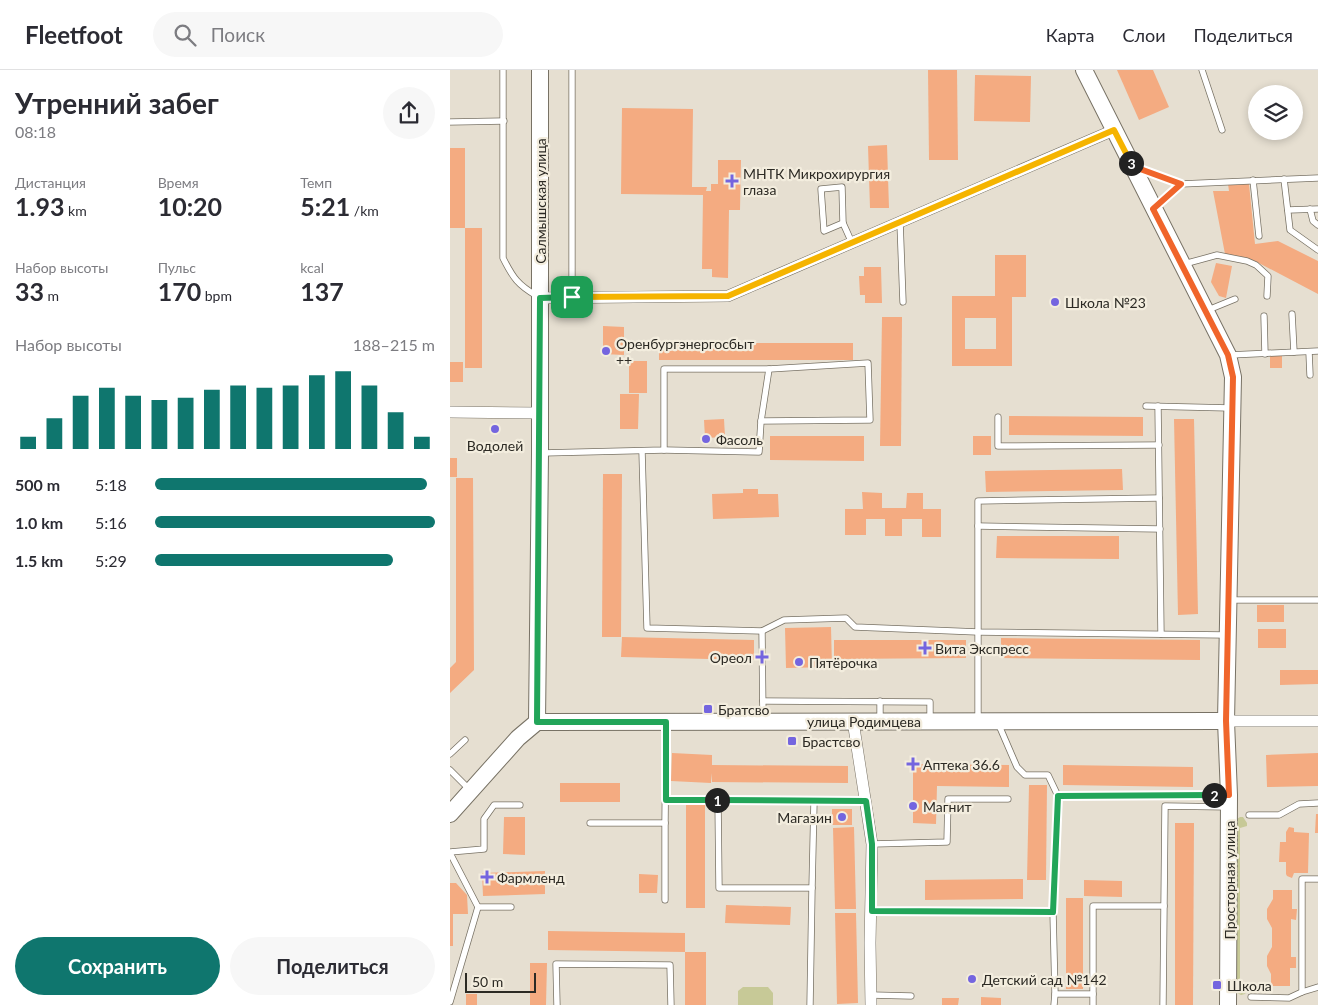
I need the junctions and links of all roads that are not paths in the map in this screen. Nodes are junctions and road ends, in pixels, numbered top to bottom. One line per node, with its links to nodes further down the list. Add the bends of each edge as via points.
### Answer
1 (504, 70): 6 (lane)
2 (540, 70): 28 (street, Салмышская улица)
3 (572, 70): 27 (lane)
4 (1084, 70): 8 (street, Просторная улица)
5 (1202, 70): 9 (lane)
6 (504, 121): 7 (lane); 28 (lane, via 503,258 521,287)
7 (450, 122)
8 (1114, 130): 10 (street, Просторная улица); 19 (street)
9 (1222, 130)
10 (1132, 166): 14 (lane); 15 (street, Просторная улица)
11 (1318, 178): 12 (lane)
12 (1284, 179): 13 (lane); 18 (lane)
13 (1253, 180): 14 (lane); 22 (lane)
14 (1181, 184): 15 (lane)
15 (1153, 209): 25 (street, Просторная улица)
16 (1310, 209): 17 (lane); 18 (lane); 21 (lane, via 1313,222)
17 (1318, 209)
18 (1288, 210): 24 (lane, via 1290,230)
19 (900, 222): 23 (street); 30 (lane)
20 (843, 223): 20 (lane, via 842,187 821,189 824,231); 23 (lane)
21 (1318, 225)
22 (1258, 236)
23 (852, 243): 27 (street, via 728,296)
24 (1318, 250)
25 (1182, 264): 26 (lane, via 1217,255 1247,261 1268,276); 31 (street, Просторная улица)
26 (1267, 296)
27 (572, 297): 28 (street)
28 (540, 298): 45 (street, Салмышская улица)
29 (1235, 299): 31 (lane)
30 (903, 302)
31 (1206, 310): 38 (street, Просторная улица)
32 (1292, 314): 35 (lane)
33 (1264, 316): 37 (lane)
34 (1318, 351): 36 (lane)
35 (1294, 352): 36 (lane); 37 (lane)
36 (1309, 352): 40 (lane)
37 (1265, 354): 38 (lane)
38 (1228, 355): 43 (street, Просторная улица, via 1233,377)
39 (769, 368): 47 (lane); 47 (lane, via 868,363 870,420); 49 (lane, via 664,369)
40 (1310, 375)
41 (1146, 406): 42 (lane)
42 (1158, 406): 43 (lane); 48 (lane)
43 (1232, 408): 55 (street, Просторная улица)
44 (450, 412): 45 (street)
45 (540, 413): 51 (street, Салмышская улица)
46 (998, 416): 48 (lane, via 998,446)
47 (761, 420): 49 (lane, via 759,452)
48 (1159, 445): 52 (lane)
49 (664, 450): 50 (lane)
50 (642, 451): 51 (lane); 57 (lane, via 648,628)
51 (540, 454): 71 (street, Салмышская улица)
52 (1159, 498): 53 (lane, via 978,501); 54 (lane)
53 (978, 526): 54 (lane); 58 (lane)
54 (1160, 529): 59 (lane)
55 (1229, 600): 56 (lane); 60 (street, Просторная улица)
56 (1318, 600)
57 (762, 631): 58 (lane, via 784,620 846,618 856,627); 61 (lane)
58 (978, 632): 59 (lane); 67 (lane)
59 (1161, 634): 60 (lane)
60 (1228, 635): 69 (street, Просторная улица)
61 (762, 701): 62 (lane); 63 (lane)
62 (880, 701): 65 (lane); 66 (lane, via 930,702)
63 (763, 721): 64 (street, улица Родимцева); 72 (street, улица Родимцева)
64 (853, 721): 65 (street, улица Родимцева); 81 (street)
65 (880, 721): 66 (street, улица Родимцева)
66 (930, 721): 67 (street, улица Родимцева)
67 (978, 721): 68 (street, улица Родимцева)
68 (997, 721): 69 (street, улица Родимцева); 77 (lane, via 1017,767 1025,775 1048,775)
69 (1226, 721): 70 (street, улица Родимцева); 82 (street, Просторная улица)
70 (1318, 721)
71 (537, 722): 72 (street, улица Родимцева); 76 (street, via 518,738)
72 (666, 722): 79 (lane)
73 (465, 740): 74 (lane)
74 (450, 754)
75 (450, 770): 76 (lane)
76 (471, 791): 86 (street)
77 (1058, 796): 82 (lane); 99 (lane)
78 (1008, 798): 90 (lane, via 948,799 947,842)
79 (666, 800): 80 (lane); 89 (lane)
80 (718, 800): 83 (lane); 93 (lane, via 719,888)
81 (866, 801): 83 (lane); 90 (street)
82 (1229, 801): 95 (lane, via 1165,806); 114 (street, Просторная улица)
83 (814, 802): 93 (lane)
84 (1318, 803): 87 (lane, via 1299,804 1279,815)
85 (520, 805): 91 (lane, via 494,805 484,819 484,849)
86 (450, 814)
87 (1249, 815)
88 (590, 823): 89 (lane)
89 (665, 823): 94 (lane)
90 (872, 844): 98 (street)
91 (450, 853): 96 (lane)
92 (1318, 879): 101 (lane, via 1302,879)
93 (812, 888): 110 (lane)
94 (665, 900)
95 (1164, 906): 103 (lane, via 1093,906); 113 (lane)
96 (478, 907): 97 (lane); 107 (lane)
97 (511, 907)
98 (872, 911): 99 (lane); 106 (street)
99 (1053, 912): 102 (lane)
100 (1318, 987): 101 (lane)
101 (1302, 992): 105 (lane, via 1289,998)
102 (1055, 994): 103 (lane); 111 (lane)
103 (1093, 994): 112 (lane)
104 (911, 996): 106 (lane)
105 (1251, 997)
106 (871, 1000)
107 (450, 1002)
108 (557, 1005): 109 (lane, via 556,964 670,965)
109 (671, 1005)
110 (810, 1005)
111 (1054, 1005)
112 (1093, 1005)
113 (1164, 1005)
114 (1228, 1005)

